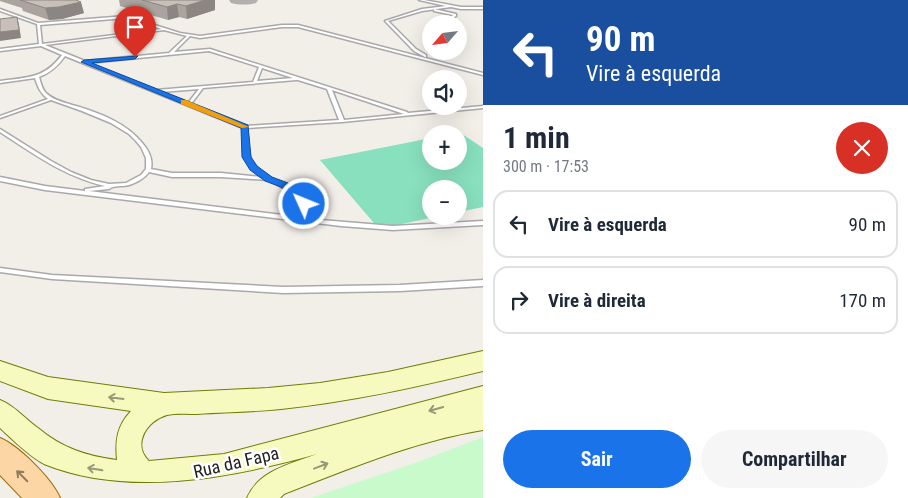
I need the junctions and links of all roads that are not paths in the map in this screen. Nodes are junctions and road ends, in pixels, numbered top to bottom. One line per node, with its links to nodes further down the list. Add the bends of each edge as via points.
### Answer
1 (420, 0): 2 (lane)
2 (452, 6): 3 (lane); 4 (lane)
3 (429, 8): 6 (lane); 22 (lane, via 390,18 387,23 424,56)
4 (483, 8)
5 (0, 10): 7 (lane)
6 (453, 15)
7 (38, 24): 8 (lane, via 119,16); 14 (lane)
8 (150, 24): 9 (lane); 10 (lane)
9 (166, 29): 10 (lane); 11 (lane)
10 (136, 33): 14 (lane)
11 (190, 36): 12 (lane); 18 (lane)
12 (200, 37): 13 (lane); 22 (lane, via 298,26)
13 (203, 41)
14 (41, 45): 16 (lane); 19 (lane)
15 (206, 46): 17 (lane)
16 (0, 50)
17 (209, 50): 18 (lane); 21 (lane)
18 (170, 54): 20 (lane)
19 (64, 55): 20 (lane); 23 (lane, via 56,67)
20 (84, 62): 29 (lane)
21 (261, 66): 24 (lane); 26 (lane)
22 (483, 72)
23 (37, 77): 25 (lane); 30 (lane, via 40,89)
24 (300, 79): 26 (lane); 28 (lane)
25 (0, 82)
26 (254, 83): 27 (lane)
27 (202, 87): 29 (lane); 31 (lane)
28 (329, 89): 33 (lane); 35 (lane)
29 (155, 91): 31 (lane)
30 (51, 99): 34 (lane); 38 (lane, via 90,112 131,132 142,145 150,162)
31 (189, 104): 36 (lane)
32 (483, 107): 33 (lane)
33 (410, 114): 35 (lane)
34 (0, 117)
35 (342, 121): 36 (lane)
36 (245, 127): 40 (lane, via 246,157 253,168)
37 (0, 130): 41 (lane, via 61,169)
38 (149, 170): 40 (lane, via 172,175); 41 (lane, via 130,184)
39 (0, 179): 42 (lane)
40 (268, 179): 43 (lane, via 295,193 308,211)
41 (111, 187): 42 (lane)
42 (72, 191): 43 (lane)
43 (325, 222): 44 (lane, via 392,228)
44 (481, 225)
45 (0, 270): 46 (lane, via 52,277 282,290)
46 (483, 283)
47 (483, 361): 50 (main road, via 388,383 320,394)
48 (0, 371): 50 (main road, one-way to 48, via 48,388)
49 (483, 397): 54 (main road, Rua da Fapa, one-way to 54, via 224,467)
50 (164, 404): 54 (main road, via 143,415 131,429 128,443 130,461)
51 (0, 412): 54 (main road, Rua da Fapa, one-way to 51, via 82,466 60,458 37,445)
52 (483, 418): 56 (main road, Rua da Fapa, one-way to 52, via 275,484 324,465 408,436)
53 (0, 453): 55 (main road, one-way to 53)
54 (144, 475)
55 (44, 498)
56 (261, 498)

